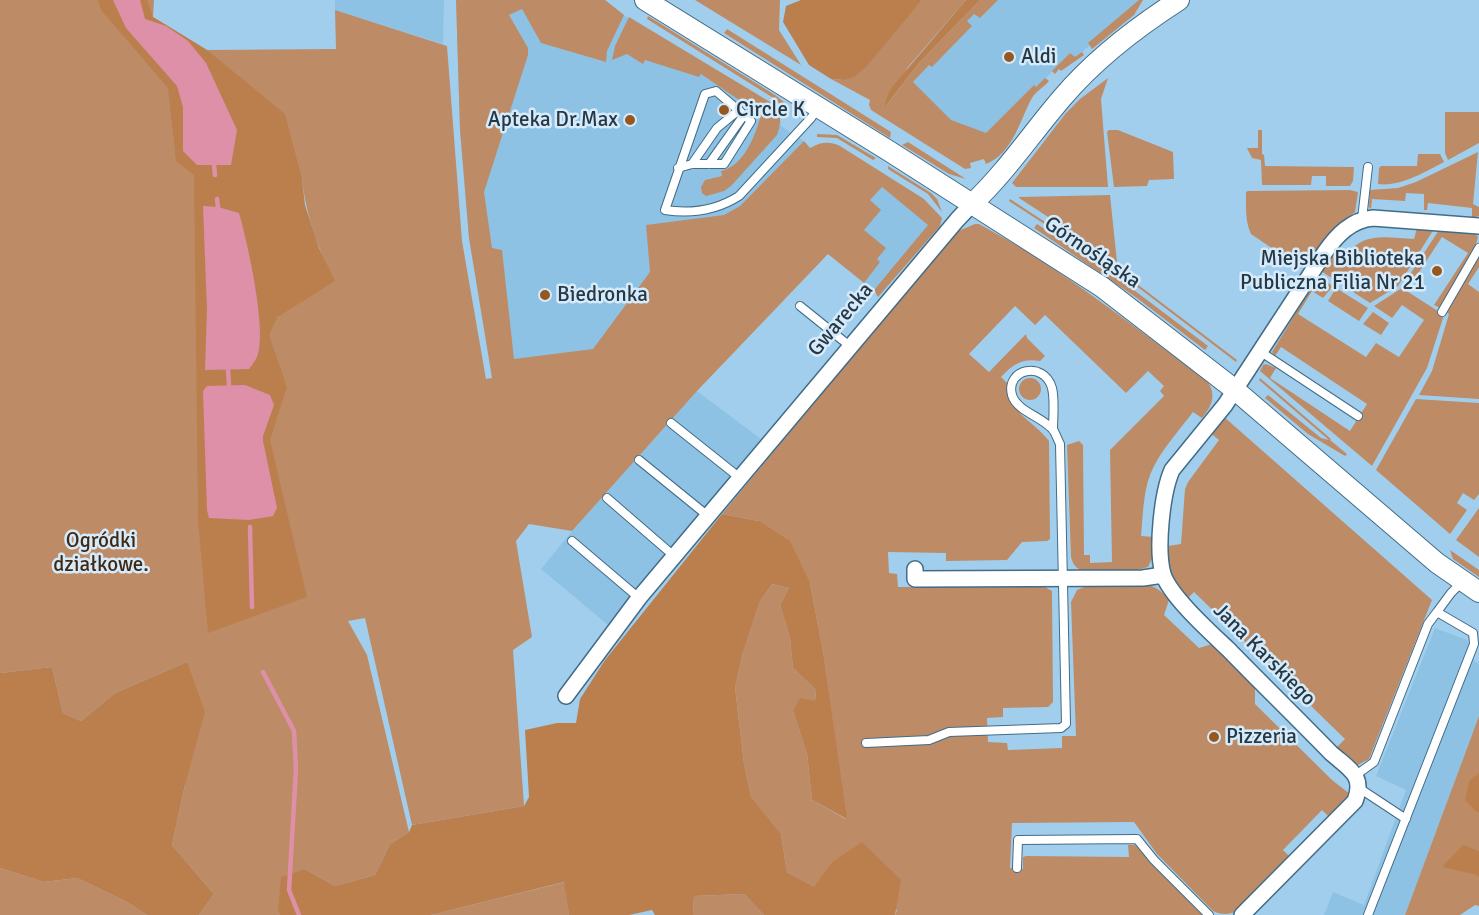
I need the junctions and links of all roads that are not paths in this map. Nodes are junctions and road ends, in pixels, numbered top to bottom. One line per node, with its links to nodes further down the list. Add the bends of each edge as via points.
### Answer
1 (645, 0): 6 (street, Górnośląska)
2 (1171, 5): 3 (lane); 4 (street, Gwarecka)
3 (1141, 37)
4 (1113, 55): 5 (lane, via 1068,78); 12 (street, Gwarecka, via 1076,82 1033,127 993,184)
5 (1050, 99)
6 (818, 107): 11 (lane, via 739,196 728,203 712,209 665,210); 12 (street, Górnośląska)
7 (742, 112): 8 (lane, via 717,128); 9 (lane); 9 (lane, via 751,121 724,164); 11 (lane, via 716,91 705,93)
8 (692, 164): 9 (lane); 11 (lane)
9 (709, 164)
10 (1368, 167): 13 (lane)
11 (678, 168)
12 (972, 204): 18 (street, Gwarecka); 20 (street, Górnośląska, via 1102,287)
13 (1362, 219): 14 (street); 19 (street, via 1335,238)
14 (1479, 226)
15 (1479, 248): 17 (lane)
16 (800, 306): 18 (lane)
17 (1442, 312)
18 (851, 347): 25 (street, Gwarecka)
19 (1261, 352): 20 (street); 21 (lane)
20 (1234, 389): 31 (street, via 1226,405 1172,470 1162,512); 33 (street, Górnośląska, via 1437,563)
21 (1358, 416)
22 (670, 423): 25 (lane)
23 (1053, 430): 23 (lane, via 1052,387 1035,370 1026,370 1016,376 1013,397); 32 (lane, via 1060,444)
24 (639, 460): 27 (lane)
25 (740, 478): 27 (street, Gwarecka)
26 (608, 498): 29 (lane)
27 (708, 516): 29 (street, Gwarecka)
28 (572, 541): 34 (lane)
29 (674, 556): 34 (street, Gwarecka)
30 (915, 569): 32 (street, via 915,579)
31 (1163, 575): 32 (street); 38 (street, Jana Karskiego, via 1183,605)
32 (1063, 577): 37 (lane, via 1066,724 1061,728 949,732 929,740)
33 (1471, 586): 35 (lane, via 1451,593)
34 (639, 598): 36 (street, Gwarecka)
35 (1437, 612): 38 (lane, via 1428,624 1374,762); 39 (lane, via 1473,633 1474,644)
36 (566, 696)
37 (866, 743)
38 (1358, 782): 39 (lane); 42 (street, via 1355,801)
39 (1406, 819): 43 (lane)
40 (1017, 868): 41 (lane, via 1018,840 1137,839)
41 (1209, 915)
42 (1242, 915)
43 (1368, 915)

